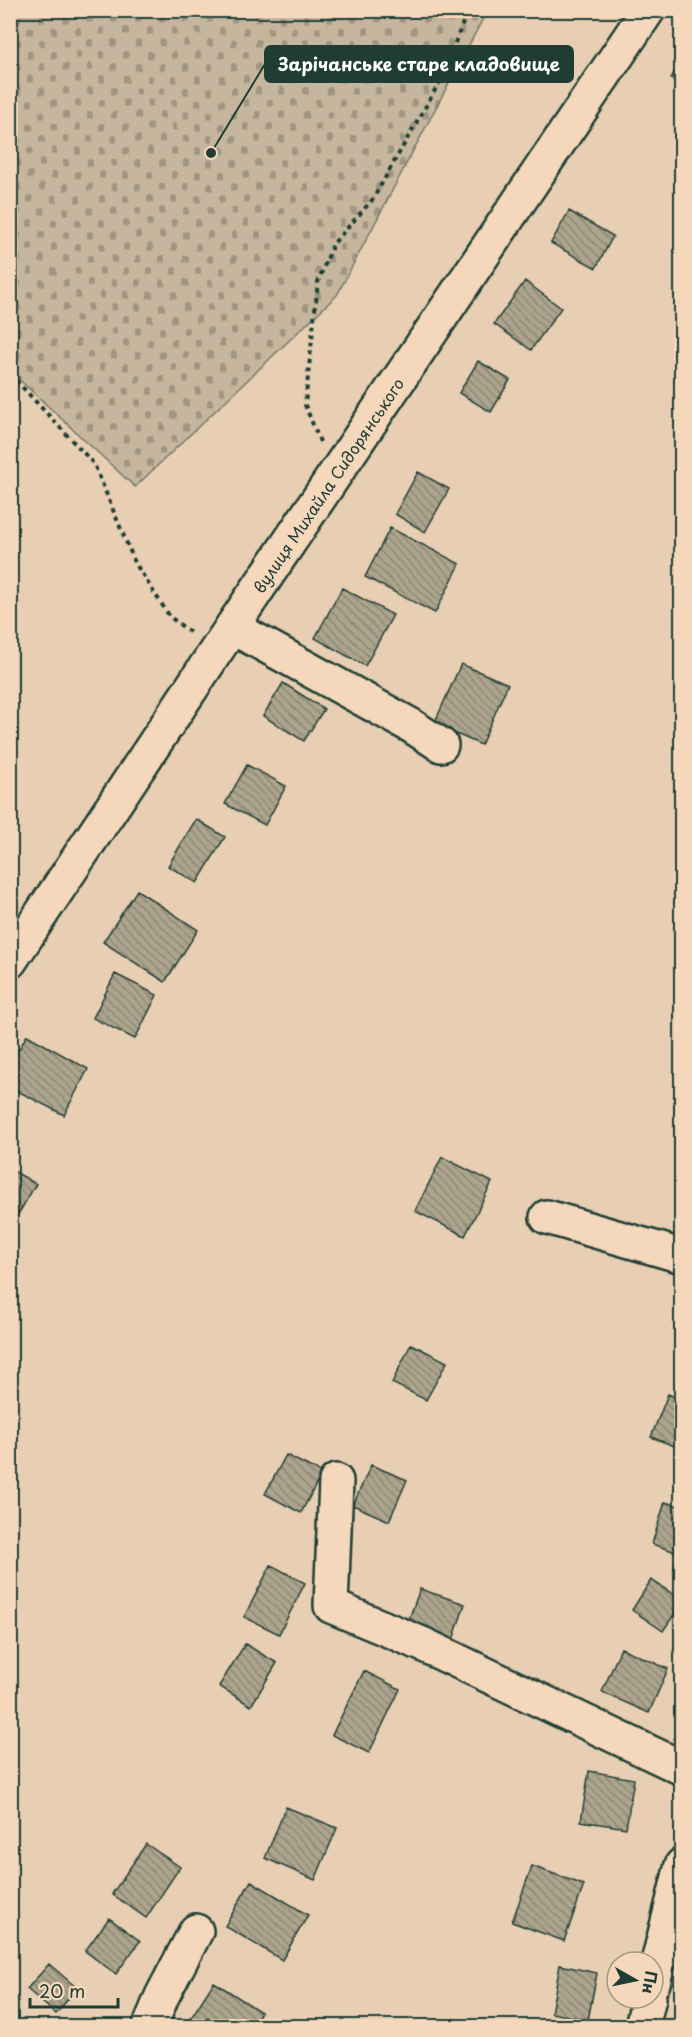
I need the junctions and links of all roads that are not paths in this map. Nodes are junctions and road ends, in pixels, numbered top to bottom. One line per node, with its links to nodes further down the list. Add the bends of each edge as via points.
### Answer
1 (648, 10): 2 (street, вулиця Михайла Сидорянського)
2 (227, 635): 3 (street, via 410,725); 4 (street, вулиця Михайла Сидорянського)
3 (441, 745)
4 (10, 961)
5 (547, 1217): 6 (street)
6 (681, 1256)
7 (336, 1481): 8 (street, via 331,1606 422,1644)
8 (681, 1768)
9 (681, 1865): 11 (street)
10 (196, 1930): 13 (street)
11 (661, 1950)
12 (646, 2010): 14 (street)
13 (150, 2026)
14 (642, 2026)

